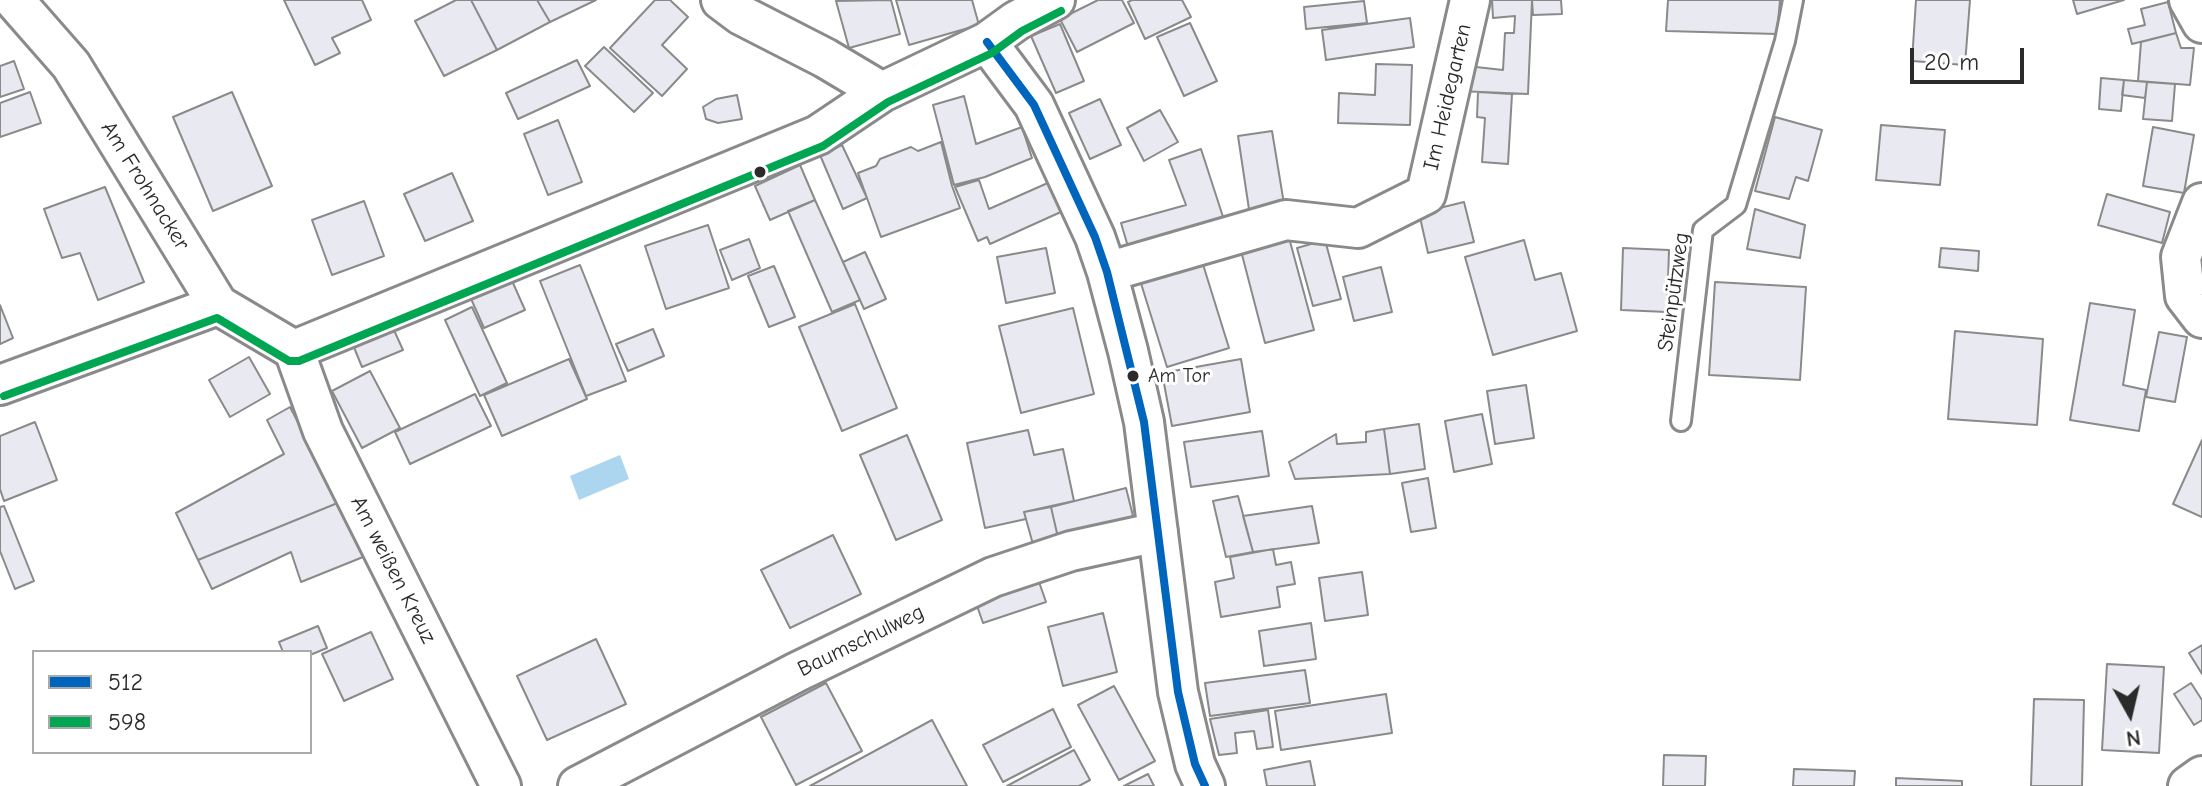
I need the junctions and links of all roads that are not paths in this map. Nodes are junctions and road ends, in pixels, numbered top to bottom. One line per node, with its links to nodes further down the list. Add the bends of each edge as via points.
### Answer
1 (14, 0): 12 (street, Am Frohnacker, via 71,65)
2 (721, 0): 9 (street)
3 (1055, 0): 8 (street)
4 (1470, 0): 11 (street, Im Heidegarten, via 1426,194 1358,228 1286,220)
5 (1793, 0): 16 (lane, Steinpützweg, via 1736,205 1703,230)
6 (2189, 0): 7 (street)
7 (2202, 23)
8 (987, 42): 9 (street); 11 (street, via 1034,105)
9 (882, 92): 14 (street, via 818,135)
10 (2202, 203): 13 (street, via 2181,257 2185,296)
11 (1107, 272): 17 (street, via 1144,422)
12 (218, 305): 14 (street, Am Frohnacker); 15 (street)
13 (2202, 318)
14 (294, 350): 19 (street, Am weißen Kreuz, via 323,431)
15 (0, 385)
16 (1681, 421)
17 (1158, 532): 20 (street, Baumschulweg, via 1071,551 993,577); 21 (street, via 1178,692)
18 (2202, 776): 22 (street)
19 (501, 786)
20 (578, 786)
21 (1205, 786)
22 (2188, 786)

